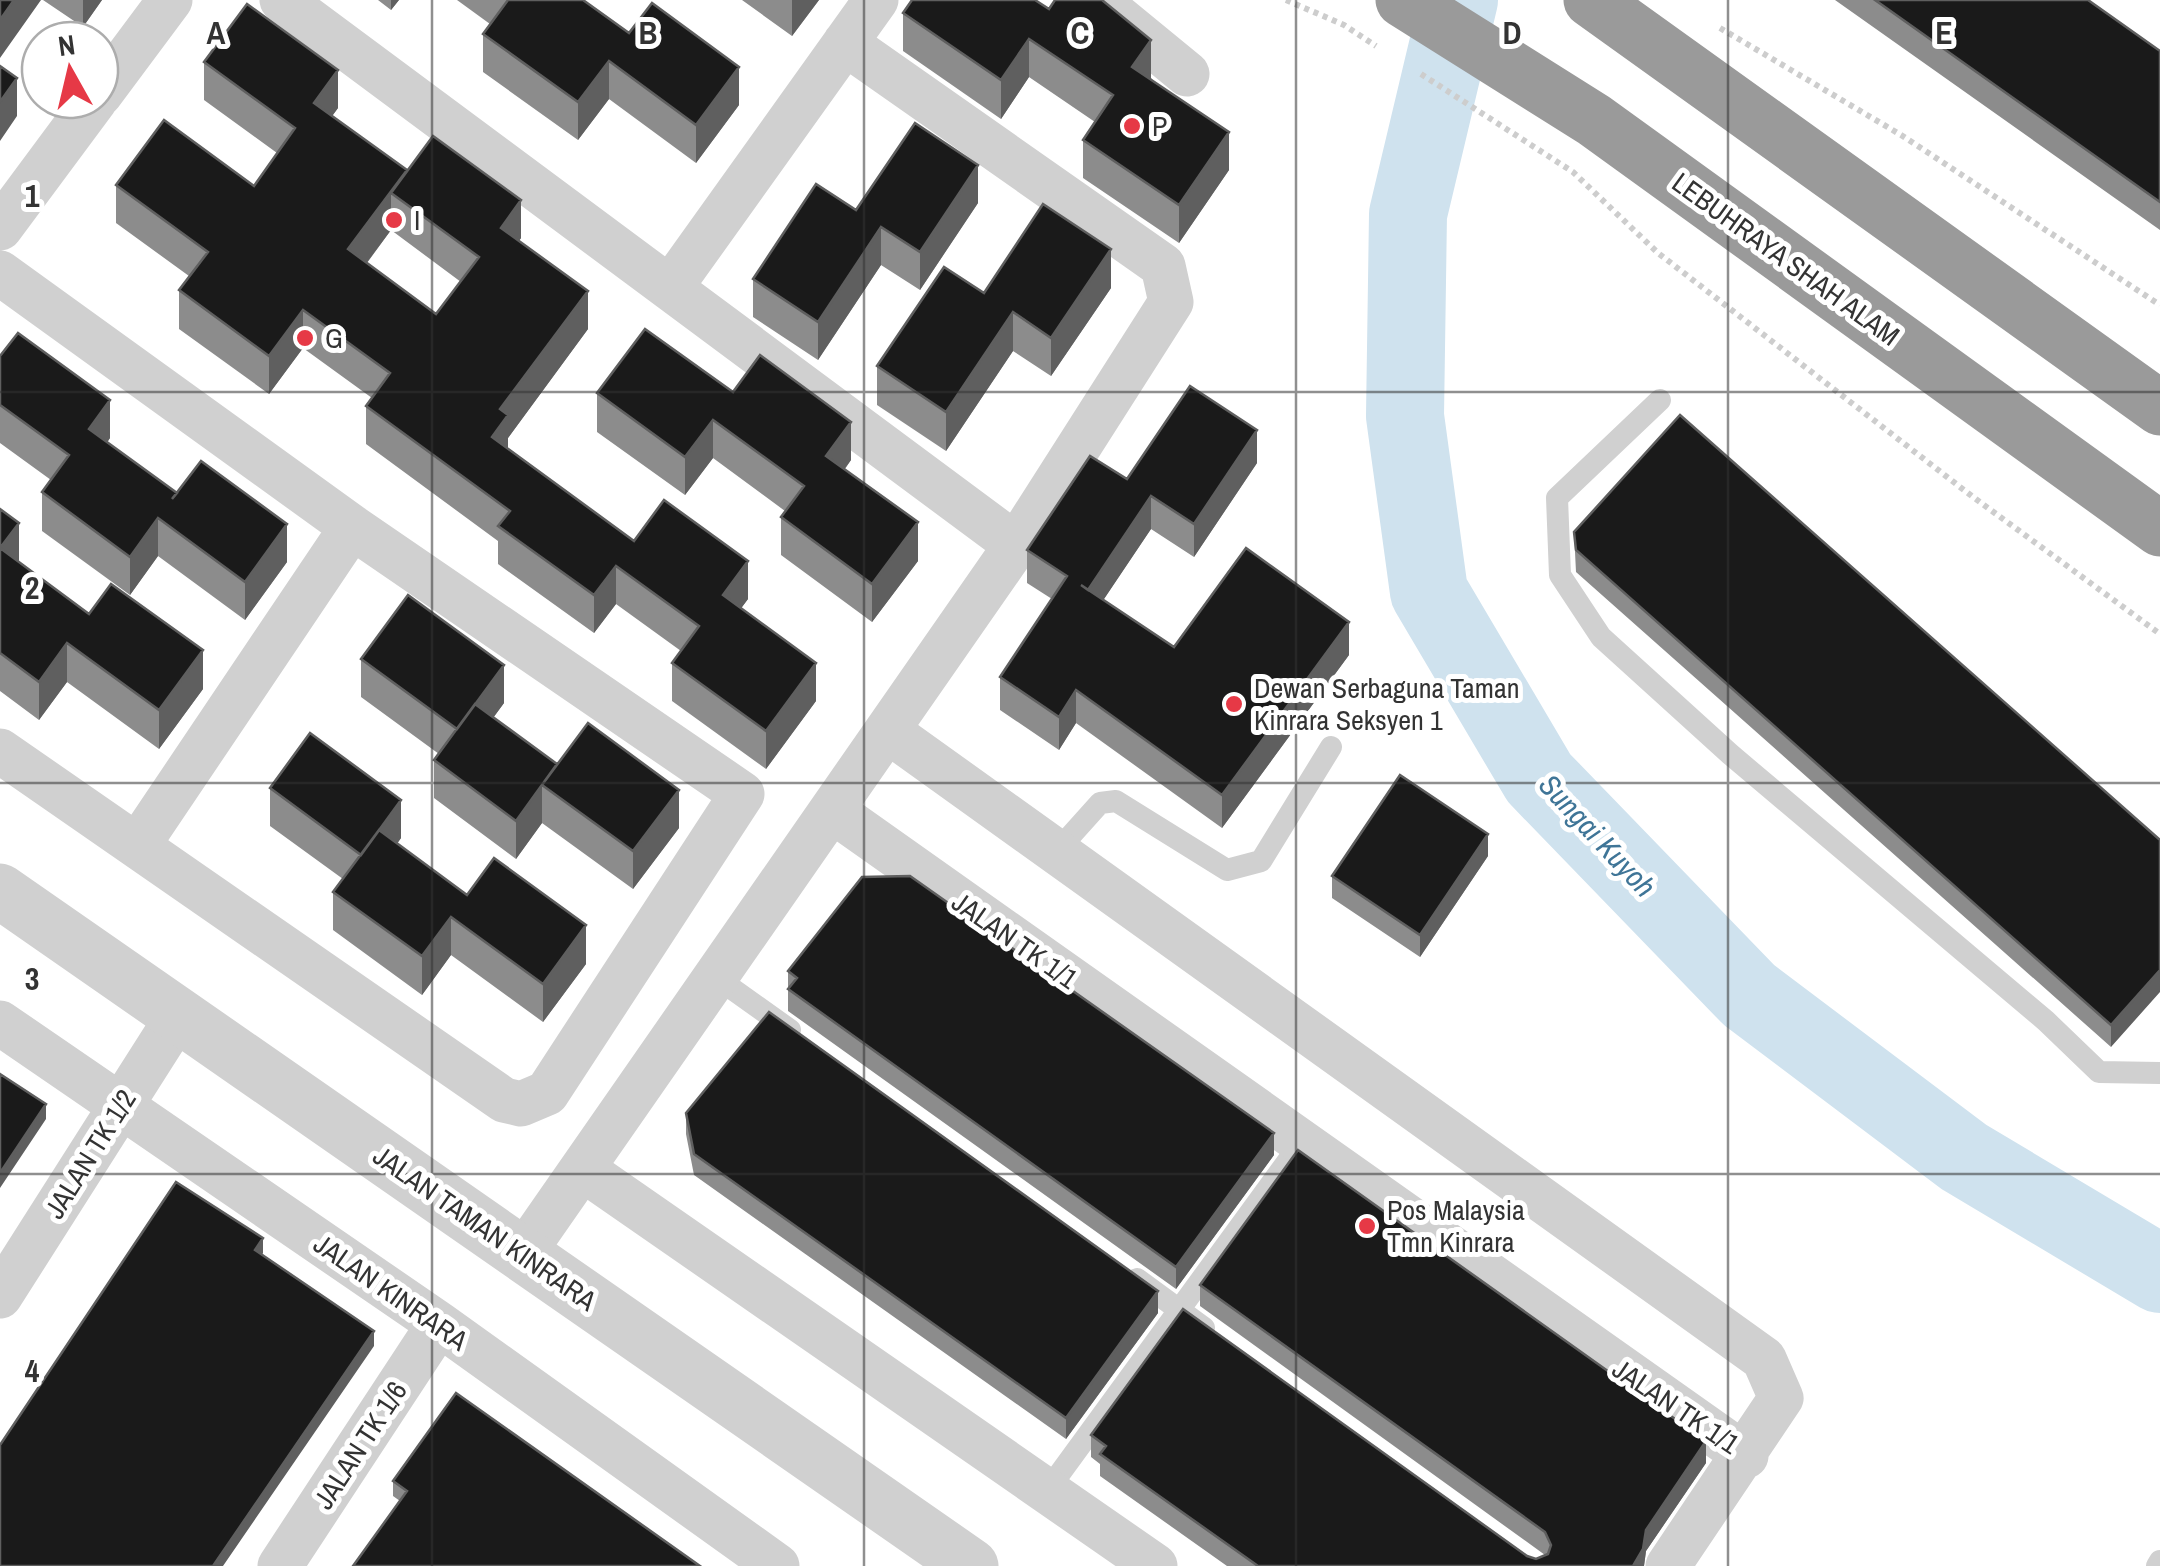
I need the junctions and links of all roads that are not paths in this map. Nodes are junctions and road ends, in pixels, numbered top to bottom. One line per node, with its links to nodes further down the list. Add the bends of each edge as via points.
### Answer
1 (170, 0): 8 (street)
2 (282, 0): 13 (street)
3 (876, 0): 7 (street)
4 (1097, 0): 9 (street)
5 (1403, 0): 17 (highway, LEBUHRAYA SHAH ALAM, via 1594,120)
6 (1603, 7): 15 (highway)
7 (845, 42): 13 (street); 18 (street, via 1163,266 1170,302)
8 (120, 67)
9 (1187, 74)
10 (80, 120): 11 (street)
11 (0, 228)
12 (0, 273): 16 (street)
13 (670, 288): 18 (street)
14 (1660, 400): 30 (lane, via 1557,498 1560,575 1602,637 2099,1072)
15 (2160, 408)
16 (352, 527): 23 (street); 23 (street, via 742,794 547,1093 521,1104 504,1100)
17 (2160, 529)
18 (1016, 545): 19 (street)
19 (888, 731): 22 (street); 24 (street, JALAN TK 1/1)
20 (1331, 747): 24 (lane, via 1261,861 1227,870 1116,801 1100,803)
21 (0, 750): 23 (street)
22 (833, 811): 26 (street); 32 (street, JALAN TK 1/1)
23 (138, 845)
24 (1056, 852): 40 (street, JALAN TK 1/1, via 1764,1359 1781,1398)
25 (0, 890): 27 (street, JALAN TAMAN KINRARA)
26 (717, 978): 29 (lane); 33 (street)
27 (180, 1012): 31 (street, JALAN TK 1/2); 34 (street, JALAN TAMAN KINRARA)
28 (0, 1022): 31 (street, JALAN KINRARA)
29 (813, 1046)
30 (2160, 1073)
31 (120, 1106): 36 (street, JALAN TK 1/2); 38 (street, JALAN KINRARA)
32 (1300, 1143): 37 (lane); 40 (street, JALAN TK 1/1)
33 (584, 1170): 34 (street); 41 (street)
34 (522, 1255): 44 (street, JALAN TAMAN KINRARA)
35 (1115, 1264): 37 (lane)
36 (0, 1296)
37 (1179, 1310): 39 (lane); 41 (lane)
38 (439, 1324): 42 (street, JALAN TK 1/6); 43 (street, JALAN KINRARA)
39 (1228, 1345)
40 (1746, 1456): 46 (street)
41 (1047, 1492): 45 (street)
42 (280, 1566)
43 (778, 1566)
44 (971, 1566)
45 (1155, 1566)
46 (1668, 1566)

